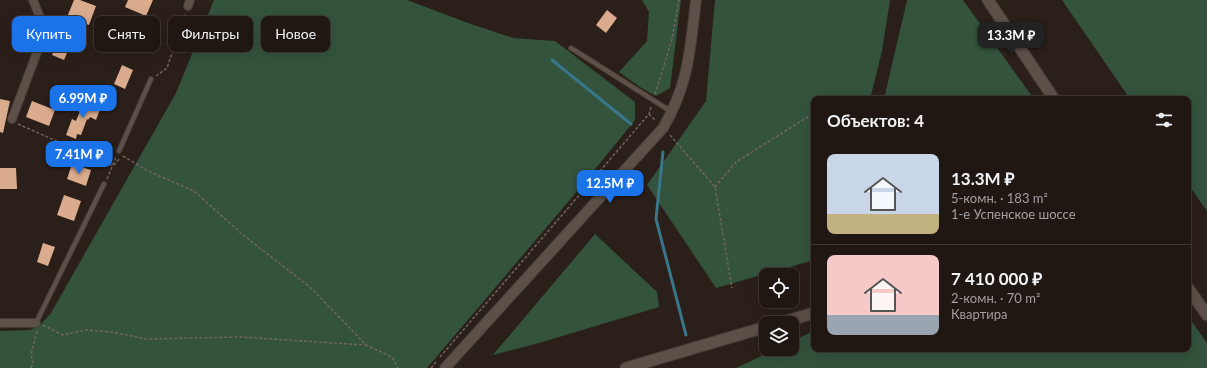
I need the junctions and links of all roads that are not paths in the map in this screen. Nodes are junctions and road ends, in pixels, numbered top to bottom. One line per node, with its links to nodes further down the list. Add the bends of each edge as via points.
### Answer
1 (33, 0): 8 (street, via 41,20 42,38)
2 (696, 0): 7 (street, via 686,76)
3 (988, 0): 6 (main road)
4 (571, 48): 7 (lane)
5 (151, 79): 9 (lane)
6 (1052, 96)
7 (672, 112): 18 (street, via 663,128)
8 (12, 119)
9 (119, 151)
10 (104, 184): 16 (lane)
11 (1191, 292): 13 (main road)
12 (811, 314): 14 (main road)
13 (1207, 316)
14 (799, 317)
15 (0, 323): 16 (street)
16 (38, 323)
17 (759, 329): 19 (main road)
18 (445, 368)
19 (626, 368)

